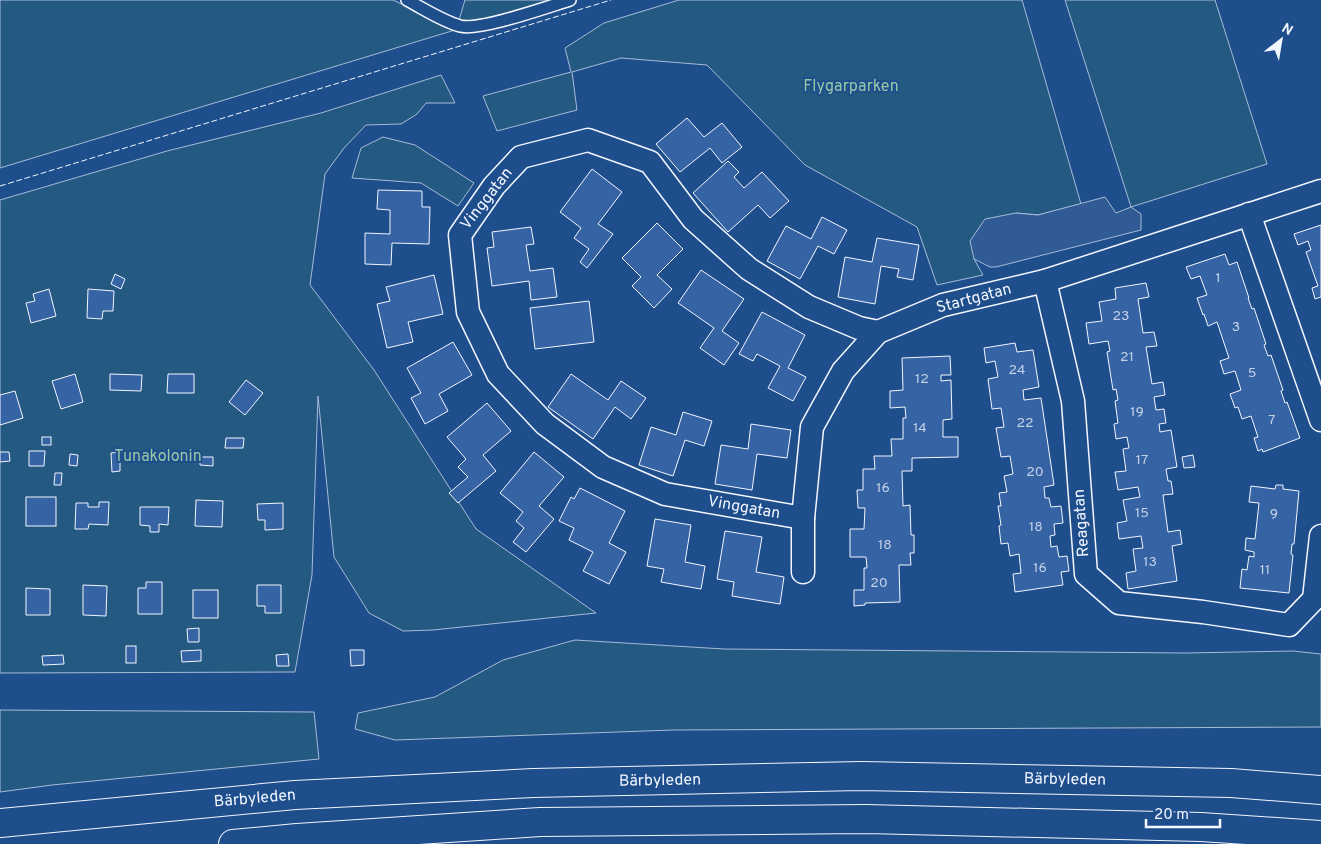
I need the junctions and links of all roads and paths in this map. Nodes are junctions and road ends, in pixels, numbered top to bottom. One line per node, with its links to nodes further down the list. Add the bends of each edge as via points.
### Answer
1 (407, 0): 2 (lane, via 461,26 480,26)
2 (570, 0)
3 (1321, 191): 4 (street, Startgatan)
4 (1249, 214): 5 (street, Startgatan); 7 (street)
5 (1045, 281): 6 (street, Startgatan, via 943,305); 9 (street, Reagatan, via 1073,401 1086,574 1118,603 1289,625 1314,599)
6 (878, 332): 8 (street, Startgatan, via 843,371 812,428); 8 (street, Vinggatan, via 809,308 749,269 693,219 650,162 588,140 521,157 494,186 460,234 468,312 498,374 545,424 603,467 665,494)
7 (1321, 420)
8 (804, 518): 10 (street, Startgatan)
9 (1321, 536)
10 (803, 572)
11 (1321, 790): 12 (main road, Bärbyleden, via 1231,783 861,776 533,783 295,795)
12 (0, 823)
13 (1321, 835): 14 (main road, via 1200,827 866,819 540,822)
14 (233, 844)

